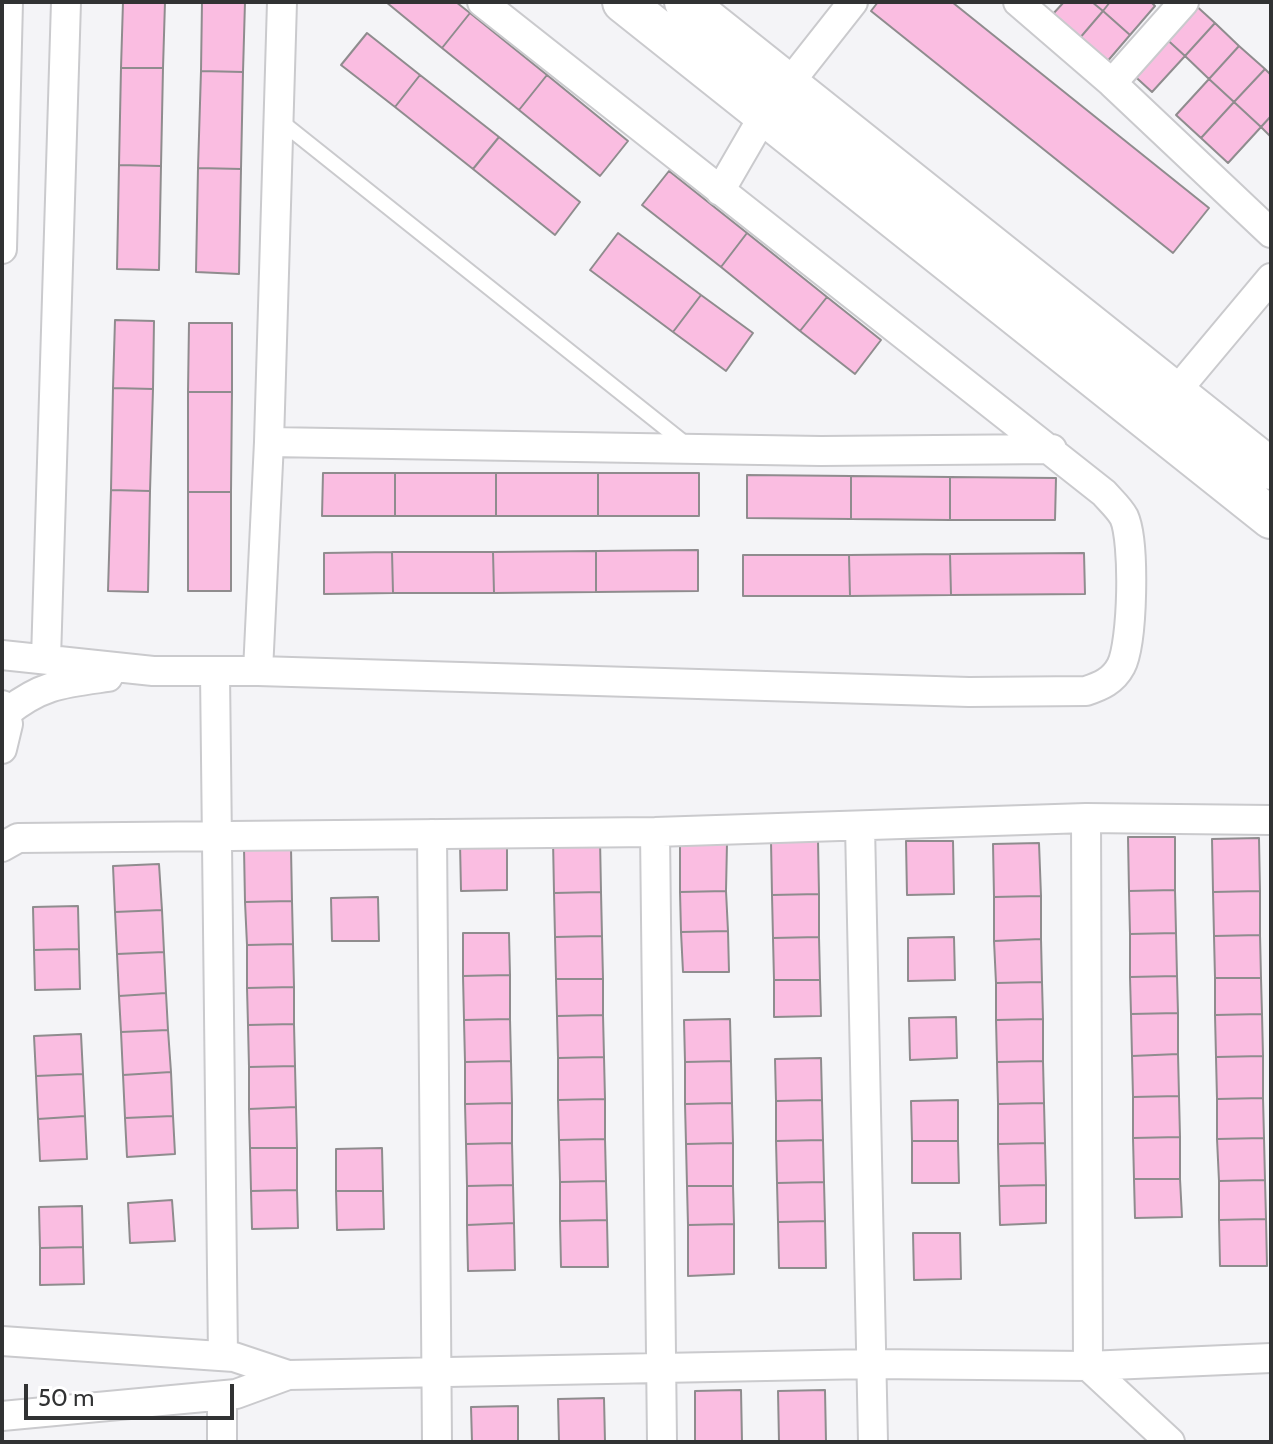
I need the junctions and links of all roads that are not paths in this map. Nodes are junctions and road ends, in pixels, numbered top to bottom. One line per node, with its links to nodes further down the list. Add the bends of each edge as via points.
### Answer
1 (8, 2): 16 (street)
2 (66, 2): 26 (street)
3 (282, 2): 13 (street)
4 (482, 2): 14 (street)
5 (623, 2): 12 (main road)
6 (685, 2): 11 (main road)
7 (853, 2): 11 (street)
8 (1184, 2): 10 (street)
9 (1036, 7): 10 (street)
10 (1112, 83): 15 (street)
11 (787, 84): 12 (street); 18 (main road)
12 (764, 115): 14 (street); 19 (main road)
13 (277, 119): 20 (street); 21 (lane)
14 (720, 191): 22 (street)
15 (1271, 233)
16 (2, 249)
17 (1271, 278): 18 (street)
18 (1173, 391): 19 (street); 23 (main road)
19 (1151, 424): 24 (main road)
20 (269, 442): 21 (street); 28 (street)
21 (692, 448): 22 (street)
22 (1052, 449): 28 (street, via 1104,493 1127,528 1126,654 1109,681 1086,691)
23 (1271, 469)
24 (1271, 518)
25 (2, 655): 26 (street)
26 (46, 659): 27 (street)
27 (153, 671): 29 (street); 30 (street, via 49,686)
28 (258, 671): 29 (street)
29 (215, 673): 37 (street)
30 (4, 709): 31 (street, via 7,736)
31 (2, 749)
32 (1086, 818): 33 (street); 34 (street); 43 (street)
33 (1271, 820)
34 (860, 826): 35 (street); 42 (street)
35 (655, 832): 36 (street); 44 (street)
36 (432, 834): 37 (street); 45 (street)
37 (215, 838): 38 (street, via 18,838); 40 (street)
38 (2, 847)
39 (2, 1341): 40 (street)
40 (223, 1356): 46 (street)
41 (1271, 1358): 43 (street)
42 (872, 1364): 43 (street); 44 (street); 52 (street)
43 (1088, 1366): 53 (street)
44 (662, 1369): 45 (street); 51 (street)
45 (437, 1372): 46 (street); 50 (street)
46 (288, 1375): 47 (street)
47 (222, 1396): 48 (street); 49 (street)
48 (3, 1424)
49 (222, 1442)
50 (437, 1442)
51 (662, 1442)
52 (873, 1442)
53 (1170, 1442)

